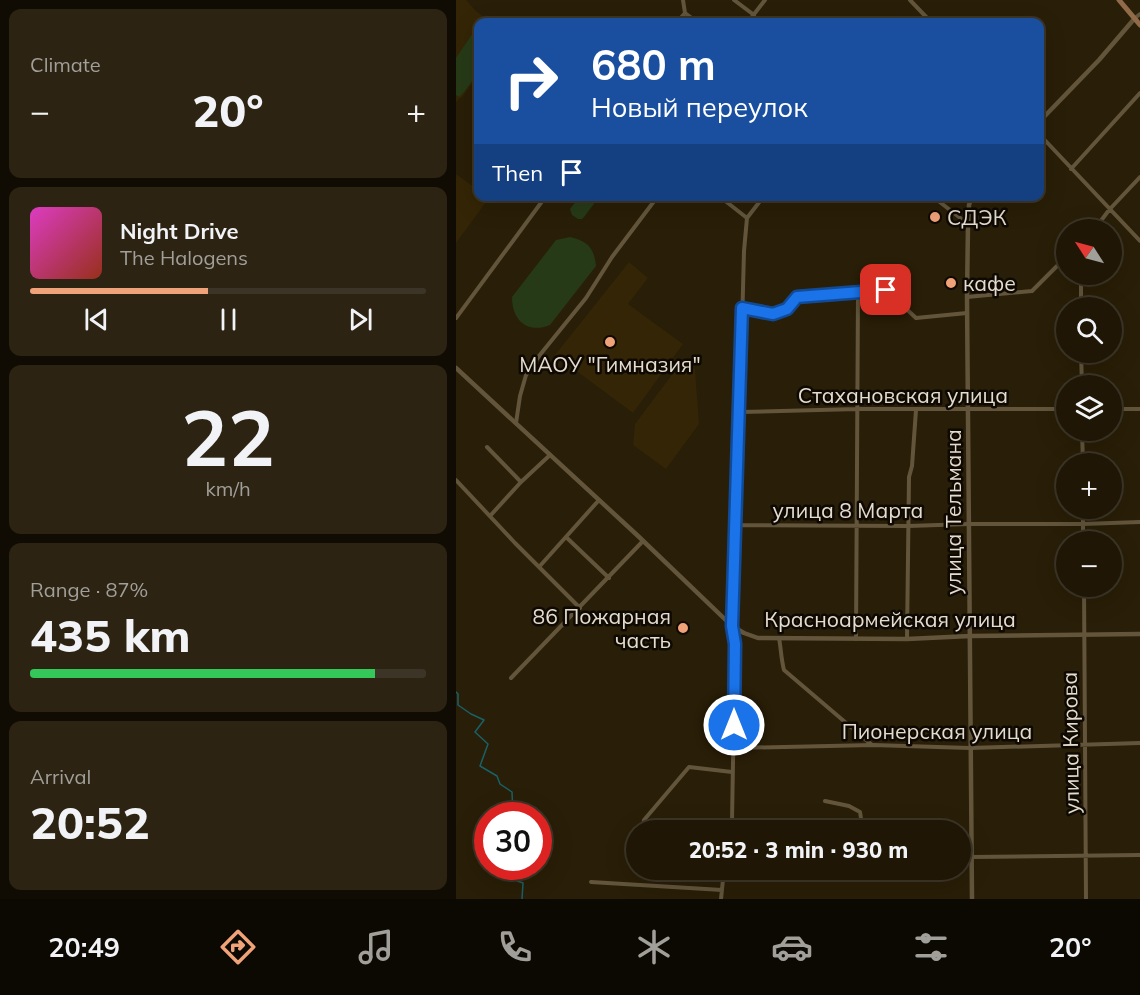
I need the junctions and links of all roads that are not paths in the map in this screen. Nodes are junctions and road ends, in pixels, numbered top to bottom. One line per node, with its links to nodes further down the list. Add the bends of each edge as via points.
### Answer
1 (682, 0): 6 (street)
2 (734, 0): 8 (street)
3 (765, 0): 8 (street)
4 (910, 0): 12 (street)
5 (1119, 0): 13 (main road)
6 (685, 13): 9 (street); 10 (street)
7 (1140, 14): 13 (street)
8 (754, 15): 11 (street)
9 (681, 18)
10 (692, 18)
11 (751, 18)
12 (927, 18)
13 (1135, 18): 14 (main road); 16 (street)
14 (1140, 25)
15 (1140, 93): 18 (street)
16 (1044, 117)
17 (1044, 139): 18 (street)
18 (1071, 169): 26 (street)
19 (1140, 177): 26 (street)
20 (542, 201): 36 (street)
21 (654, 201): 45 (street, via 526,375)
22 (725, 201): 27 (street)
23 (760, 201): 27 (street)
24 (938, 201): 29 (street)
25 (970, 201): 29 (street, улица Тельмана)
26 (1109, 210): 28 (street); 30 (street)
27 (747, 218): 34 (street)
28 (1102, 219)
29 (968, 224): 33 (street, улица Тельмана)
30 (1140, 241)
31 (1056, 267): 33 (street, via 1032,291)
32 (858, 292): 34 (street, via 797,297 787,309 773,314); 35 (street, via 886,290 916,318); 38 (street)
33 (967, 297): 35 (street, улица Тельмана)
34 (742, 308): 44 (street)
35 (967, 313): 39 (street, улица Тельмана)
36 (456, 318)
37 (456, 368): 45 (street, Красноармейская улица)
38 (857, 409): 43 (street, Стахановская улица); 44 (street, Стахановская улица); 57 (street)
39 (968, 409): 40 (street, Стахановская улица); 43 (street, Стахановская улица); 54 (street, улица Тельмана)
40 (1056, 409)
41 (1122, 409): 42 (street)
42 (1140, 409)
43 (916, 410): 58 (street)
44 (740, 412): 56 (street)
45 (516, 424): 47 (street, Красноармейская улица)
46 (487, 447): 49 (street)
47 (550, 455): 49 (street); 50 (street, Красноармейская улица)
48 (456, 480): 51 (street)
49 (521, 482): 51 (street)
50 (599, 500): 60 (street); 61 (street, Красноармейская улица)
51 (490, 516): 62 (street)
52 (1083, 519): 55 (street)
53 (1140, 522): 55 (street, улица 8 Марта)
54 (969, 524): 55 (street, улица 8 Марта); 58 (street, улица 8 Марта); 69 (street, улица Тельмана)
55 (1083, 524): 59 (street)
56 (736, 525): 57 (street, улица 8 Марта); 66 (street)
57 (857, 526): 58 (street, улица 8 Марта); 71 (street)
58 (908, 526): 72 (street)
59 (1083, 531)
60 (566, 537): 62 (street); 63 (street)
61 (643, 541): 63 (street); 66 (street, Красноармейская улица)
62 (539, 567): 65 (street)
63 (609, 578): 65 (street)
64 (1084, 597): 68 (street, улица Кирова)
65 (580, 608): 73 (street)
66 (732, 626): 70 (street, Красноармейская улица, via 758,638); 77 (street)
67 (1140, 634): 68 (street, Красноармейская улица)
68 (1084, 635): 69 (street, Красноармейская улица); 75 (street, улица Кирова)
69 (970, 636): 72 (street, Красноармейская улица); 78 (street, улица Тельмана)
70 (779, 637): 71 (street, Красноармейская улица); 76 (street, via 784,670)
71 (856, 639): 72 (street, Красноармейская улица)
72 (907, 639)
73 (511, 678)
74 (1140, 743): 75 (street, Пионерская улица)
75 (1085, 744): 78 (street, Пионерская улица); 86 (street, улица Кирова)
76 (873, 745): 77 (street, Пионерская улица); 78 (street, Пионерская улица)
77 (734, 748): 79 (street)
78 (970, 748): 84 (street, улица Тельмана)
79 (732, 772): 81 (street, via 689,767); 82 (street)
80 (825, 801): 83 (street, via 849,806 860,812)
81 (644, 820)
82 (732, 820)
83 (861, 820)
84 (971, 820)
85 (1140, 855): 86 (street)
86 (1086, 856): 87 (street); 93 (street, улица Кирова)
87 (971, 857): 92 (street, улица Тельмана)
88 (723, 880): 90 (street)
89 (591, 882): 90 (street)
90 (722, 890): 91 (street)
91 (721, 899)
92 (972, 899)
93 (1086, 899)

